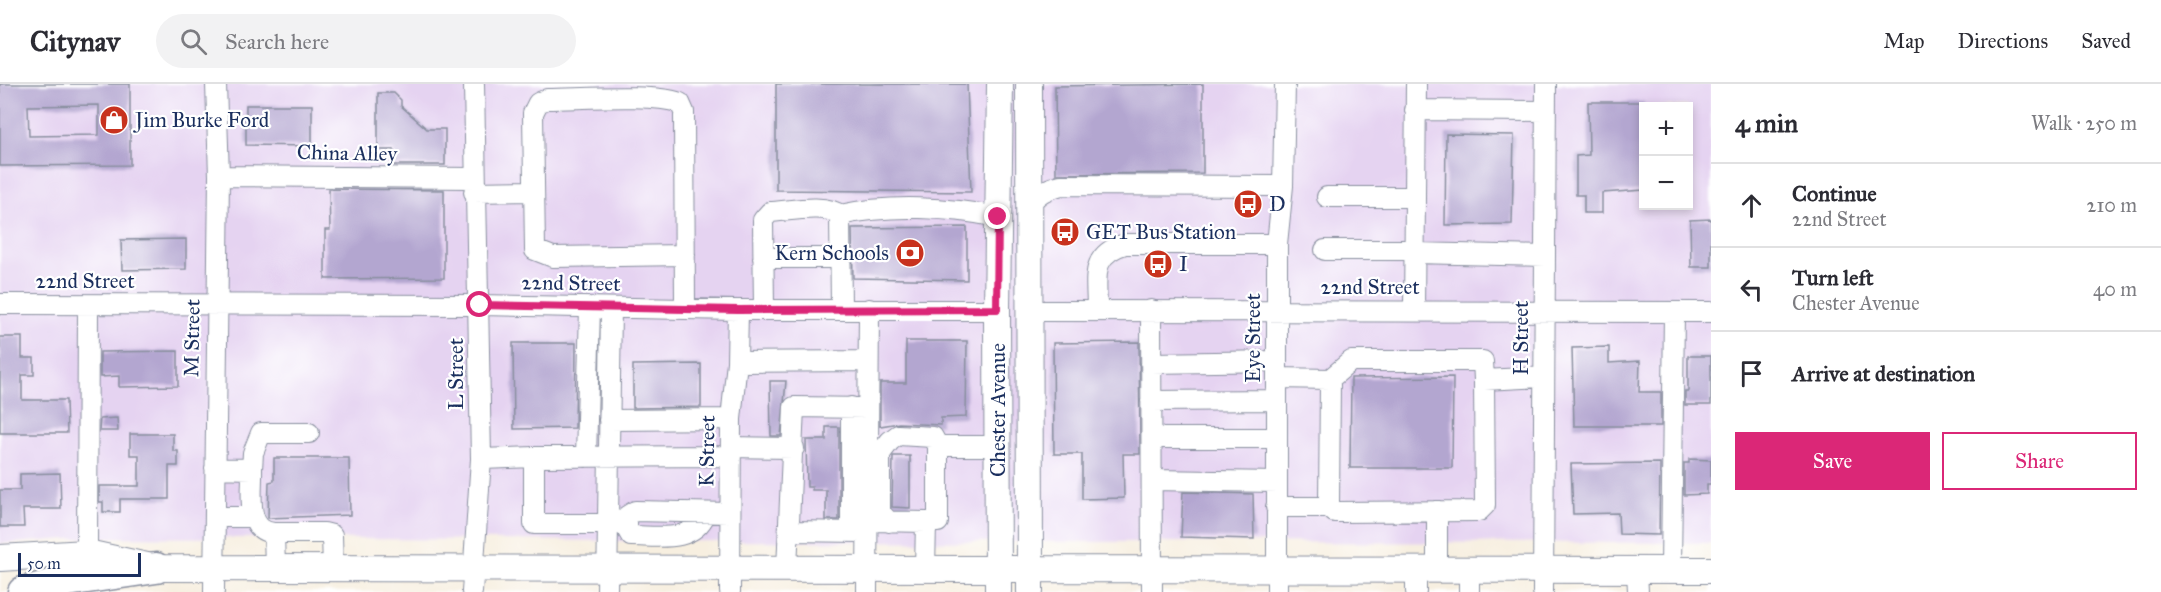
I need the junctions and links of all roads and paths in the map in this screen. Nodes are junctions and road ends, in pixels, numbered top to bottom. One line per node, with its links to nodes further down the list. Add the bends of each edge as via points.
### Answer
1 (216, 84): 10 (street, M Street)
2 (474, 84): 11 (street, L Street)
3 (1000, 84): 18 (main road, Chester Avenue)
4 (1029, 84): 16 (main road, Chester Avenue)
5 (1285, 84): 12 (street, Eye Street)
6 (1416, 84): 8 (street)
7 (1546, 84): 9 (street, H Street)
8 (1416, 110): 9 (street); 15 (street)
9 (1546, 111): 23 (street, H Street)
10 (219, 176): 11 (street, China Alley); 29 (street, M Street)
11 (474, 185): 13 (street, China Alley); 28 (street, L Street)
12 (1283, 186): 16 (street, via 1061,185 1047,188); 19 (street, Eye Street)
13 (532, 191): 22 (street, via 533,245 539,253 553,257); 22 (street, via 533,114 538,103 547,99 638,99 680,103 684,112)
14 (1327, 197): 15 (street)
15 (1415, 197): 21 (street)
16 (1029, 205): 40 (main road, Chester Avenue)
17 (840, 215): 18 (street, via 918,209); 24 (street, via 815,210 770,212 763,220); 25 (street)
18 (998, 217): 36 (main road, Chester Avenue)
19 (1277, 244): 38 (street, via 1125,244 1113,248 1104,252 1100,261); 41 (street, Eye Street)
20 (1325, 250): 21 (street)
21 (1414, 252): 23 (street); 42 (street)
22 (685, 255): 32 (street)
23 (1545, 256): 43 (street, H Street)
24 (763, 258): 25 (street); 33 (street)
25 (840, 258): 34 (street)
26 (0, 304): 27 (street, 22nd Street)
27 (88, 305): 29 (street, 22nd Street); 85 (street)
28 (480, 305): 29 (street, 22nd Street); 30 (street, 22nd Street); 68 (street, L Street)
29 (217, 306): 69 (street, M Street)
30 (590, 308): 31 (street, 22nd Street); 66 (street)
31 (611, 308): 32 (street, 22nd Street); 57 (street)
32 (685, 308): 37 (street, 22nd Street)
33 (764, 309): 34 (street, 22nd Street); 37 (street, 22nd Street)
34 (841, 309): 35 (street, 22nd Street)
35 (868, 309): 36 (street, 22nd Street); 47 (street)
36 (997, 309): 62 (main road, Chester Avenue)
37 (738, 310): 46 (street, K Street)
38 (1097, 310): 39 (street, 22nd Street); 40 (street, 22nd Street)
39 (1151, 310): 41 (street, 22nd Street); 48 (street)
40 (1029, 311): 101 (main road, Chester Avenue)
41 (1277, 311): 42 (street, 22nd Street); 49 (street, Eye Street)
42 (1414, 311): 43 (street, 22nd Street)
43 (1545, 312): 44 (street, 22nd Street); 50 (street, H Street)
44 (1674, 312): 45 (street, 22nd Street); 92 (street)
45 (1711, 312)
46 (737, 362): 47 (street); 56 (street, K Street)
47 (868, 362): 55 (street)
48 (1151, 363): 49 (street); 54 (street)
49 (1277, 370): 51 (street); 53 (street, Eye Street)
50 (1544, 377): 52 (street); 105 (street, H Street)
51 (1330, 379): 52 (street, via 1352,361 1483,361); 74 (street)
52 (1484, 380): 75 (street, via 1485,505 1479,511)
53 (1277, 400): 54 (street); 60 (street, Eye Street)
54 (1151, 401): 59 (street)
55 (860, 408): 63 (street, via 794,406); 82 (street)
56 (731, 419): 57 (street); 64 (street, K Street)
57 (609, 420): 67 (street)
58 (309, 433): 70 (street, via 261,432)
59 (1152, 438): 60 (street); 71 (street)
60 (1277, 438): 72 (street, Eye Street)
61 (938, 446): 62 (street); 79 (street, via 927,435 898,435 880,454 880,512); 80 (street, via 938,522)
62 (998, 446): 100 (main road, Chester Avenue)
63 (794, 448): 64 (street); 83 (street)
64 (731, 452): 67 (street); 76 (street, K Street)
65 (534, 457): 66 (street); 68 (street); 81 (street, via 534,524)
66 (586, 457): 67 (street)
67 (609, 457): 81 (street)
68 (480, 459): 96 (street, L Street)
69 (215, 468): 70 (street); 77 (street, M Street)
70 (252, 469): 78 (street)
71 (1152, 480): 72 (street); 102 (street)
72 (1277, 482): 73 (street, Eye Street)
73 (1276, 507): 74 (street); 103 (street, Eye Street)
74 (1329, 507): 75 (street, via 1334,512)
75 (1437, 511): 94 (street)
76 (730, 513): 81 (street, via 635,511); 98 (street, K Street)
77 (215, 517): 78 (street); 95 (street, M Street)
78 (253, 517): 84 (street, via 255,525 264,532)
79 (889, 522): 80 (street); 82 (street)
80 (926, 522): 91 (street)
81 (617, 524): 97 (street)
82 (861, 529): 83 (street); 99 (street)
83 (789, 531): 90 (street)
84 (274, 533): 88 (street); 89 (street, via 332,535)
85 (87, 553): 86 (main road); 87 (main road)
86 (0, 558)
87 (156, 568): 95 (main road); 107 (highway)
88 (275, 568): 89 (main road); 95 (main road)
89 (333, 568): 96 (main road)
90 (787, 569): 98 (main road); 99 (main road)
91 (925, 569): 99 (main road); 100 (main road)
92 (1671, 570): 93 (main road); 106 (main road)
93 (1711, 570)
94 (1423, 577): 103 (main road); 104 (main road)
95 (214, 580)
96 (472, 580): 97 (main road)
97 (607, 580): 98 (main road)
98 (730, 580)
99 (867, 580)
100 (998, 580): 101 (main road)
101 (1030, 580): 102 (main road)
102 (1152, 581): 103 (main road)
103 (1276, 581)
104 (1469, 581): 105 (main road)
105 (1544, 581): 106 (main road)
106 (1638, 581)
107 (23, 592)

